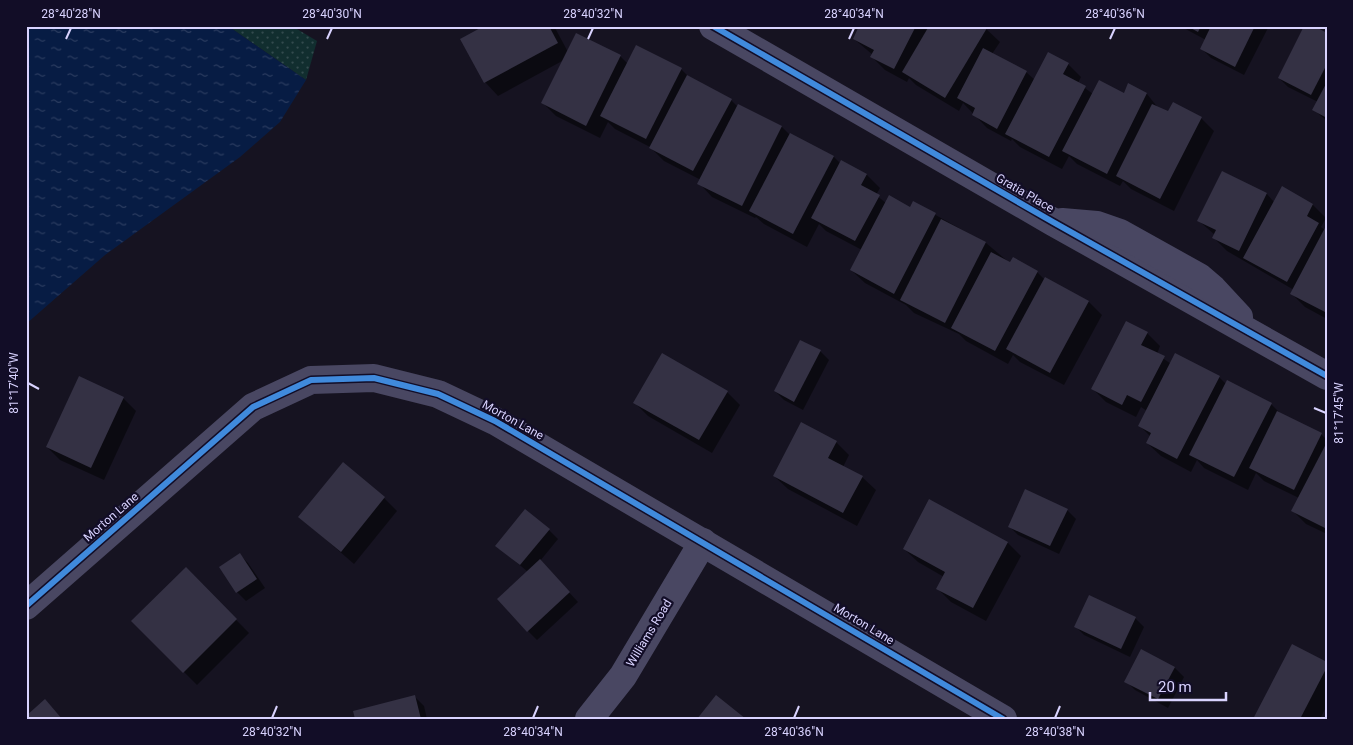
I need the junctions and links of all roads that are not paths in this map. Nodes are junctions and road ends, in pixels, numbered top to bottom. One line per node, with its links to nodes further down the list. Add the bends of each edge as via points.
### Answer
1 (714, 26): 2 (street, Gratia Place)
2 (1327, 376)
3 (704, 542): 4 (street, Morton Lane, via 495,421 438,394 374,378 311,380 253,407); 5 (street, Williams Road, via 623,676); 6 (street, Morton Lane)
4 (26, 606)
5 (590, 719)
6 (1003, 719)

